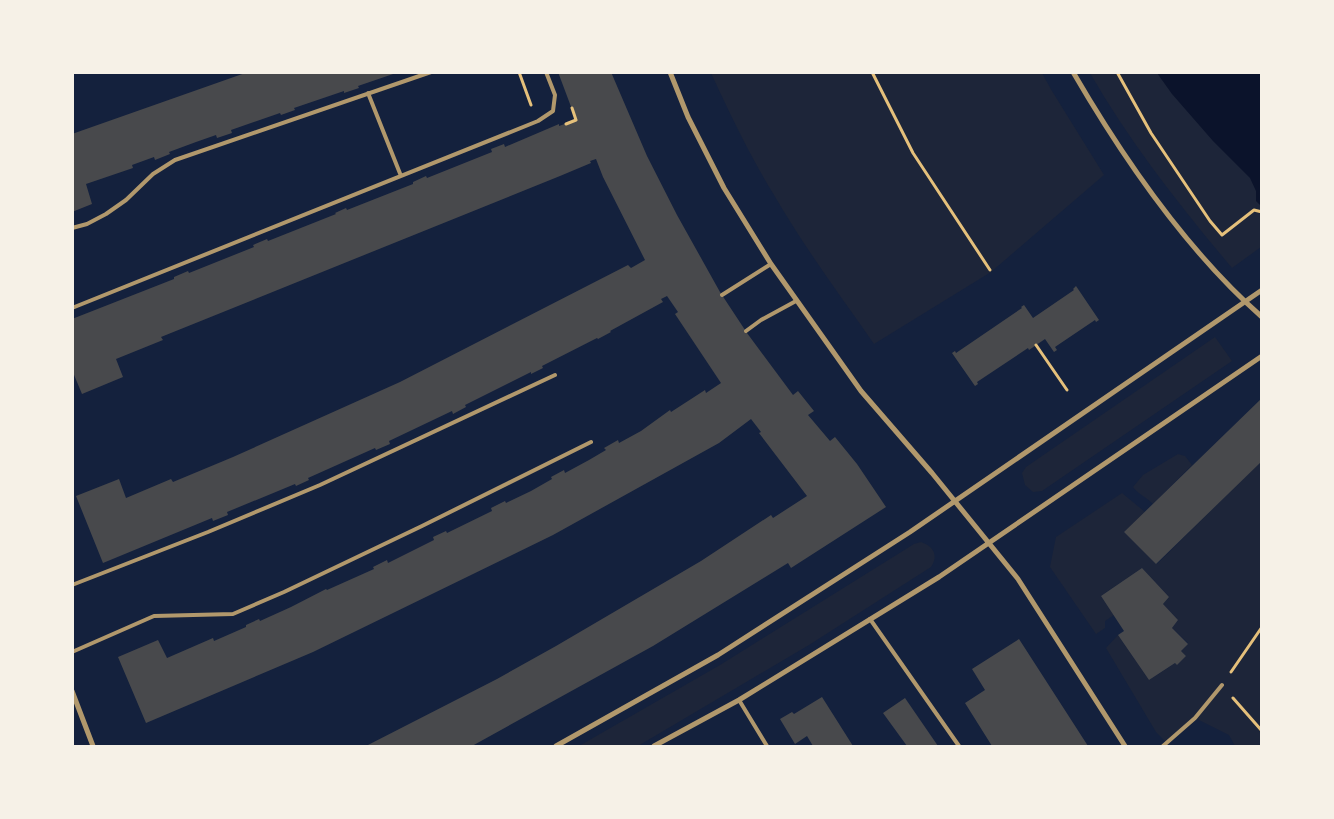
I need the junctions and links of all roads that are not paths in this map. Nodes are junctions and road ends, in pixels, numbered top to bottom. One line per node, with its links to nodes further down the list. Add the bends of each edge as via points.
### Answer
1 (431, 72): 5 (lane)
2 (546, 72): 6 (lane, via 555,95 553,111)
3 (670, 72): 8 (street, via 688,117 724,188)
4 (1073, 72): 12 (street, via 1101,120 1156,198)
5 (368, 94): 6 (lane); 7 (lane, via 175,160 153,174 106,214)
6 (401, 176): 13 (lane)
7 (72, 228)
8 (771, 264): 10 (lane); 11 (street)
9 (1262, 290): 12 (street)
10 (722, 295)
11 (796, 301): 15 (lane); 19 (street, via 861,391)
12 (1244, 302): 14 (street); 19 (street)
13 (72, 308)
14 (1262, 317)
15 (746, 331)
16 (1262, 356): 20 (street)
17 (555, 375): 21 (lane, via 320,485)
18 (591, 442): 23 (lane, via 422,526 233,614 154,616)
19 (955, 501): 20 (street); 28 (street, via 718,655)
20 (989, 543): 22 (street); 32 (street, via 1018,579)
21 (72, 586)
22 (870, 619): 26 (street); 31 (lane)
23 (72, 652)
24 (1222, 685): 33 (lane, via 1195,718)
25 (72, 691): 27 (street)
26 (738, 700): 29 (street); 30 (lane)
27 (93, 746)
28 (556, 746)
29 (654, 746)
30 (767, 746)
31 (959, 746)
32 (1125, 746)
33 (1163, 746)

